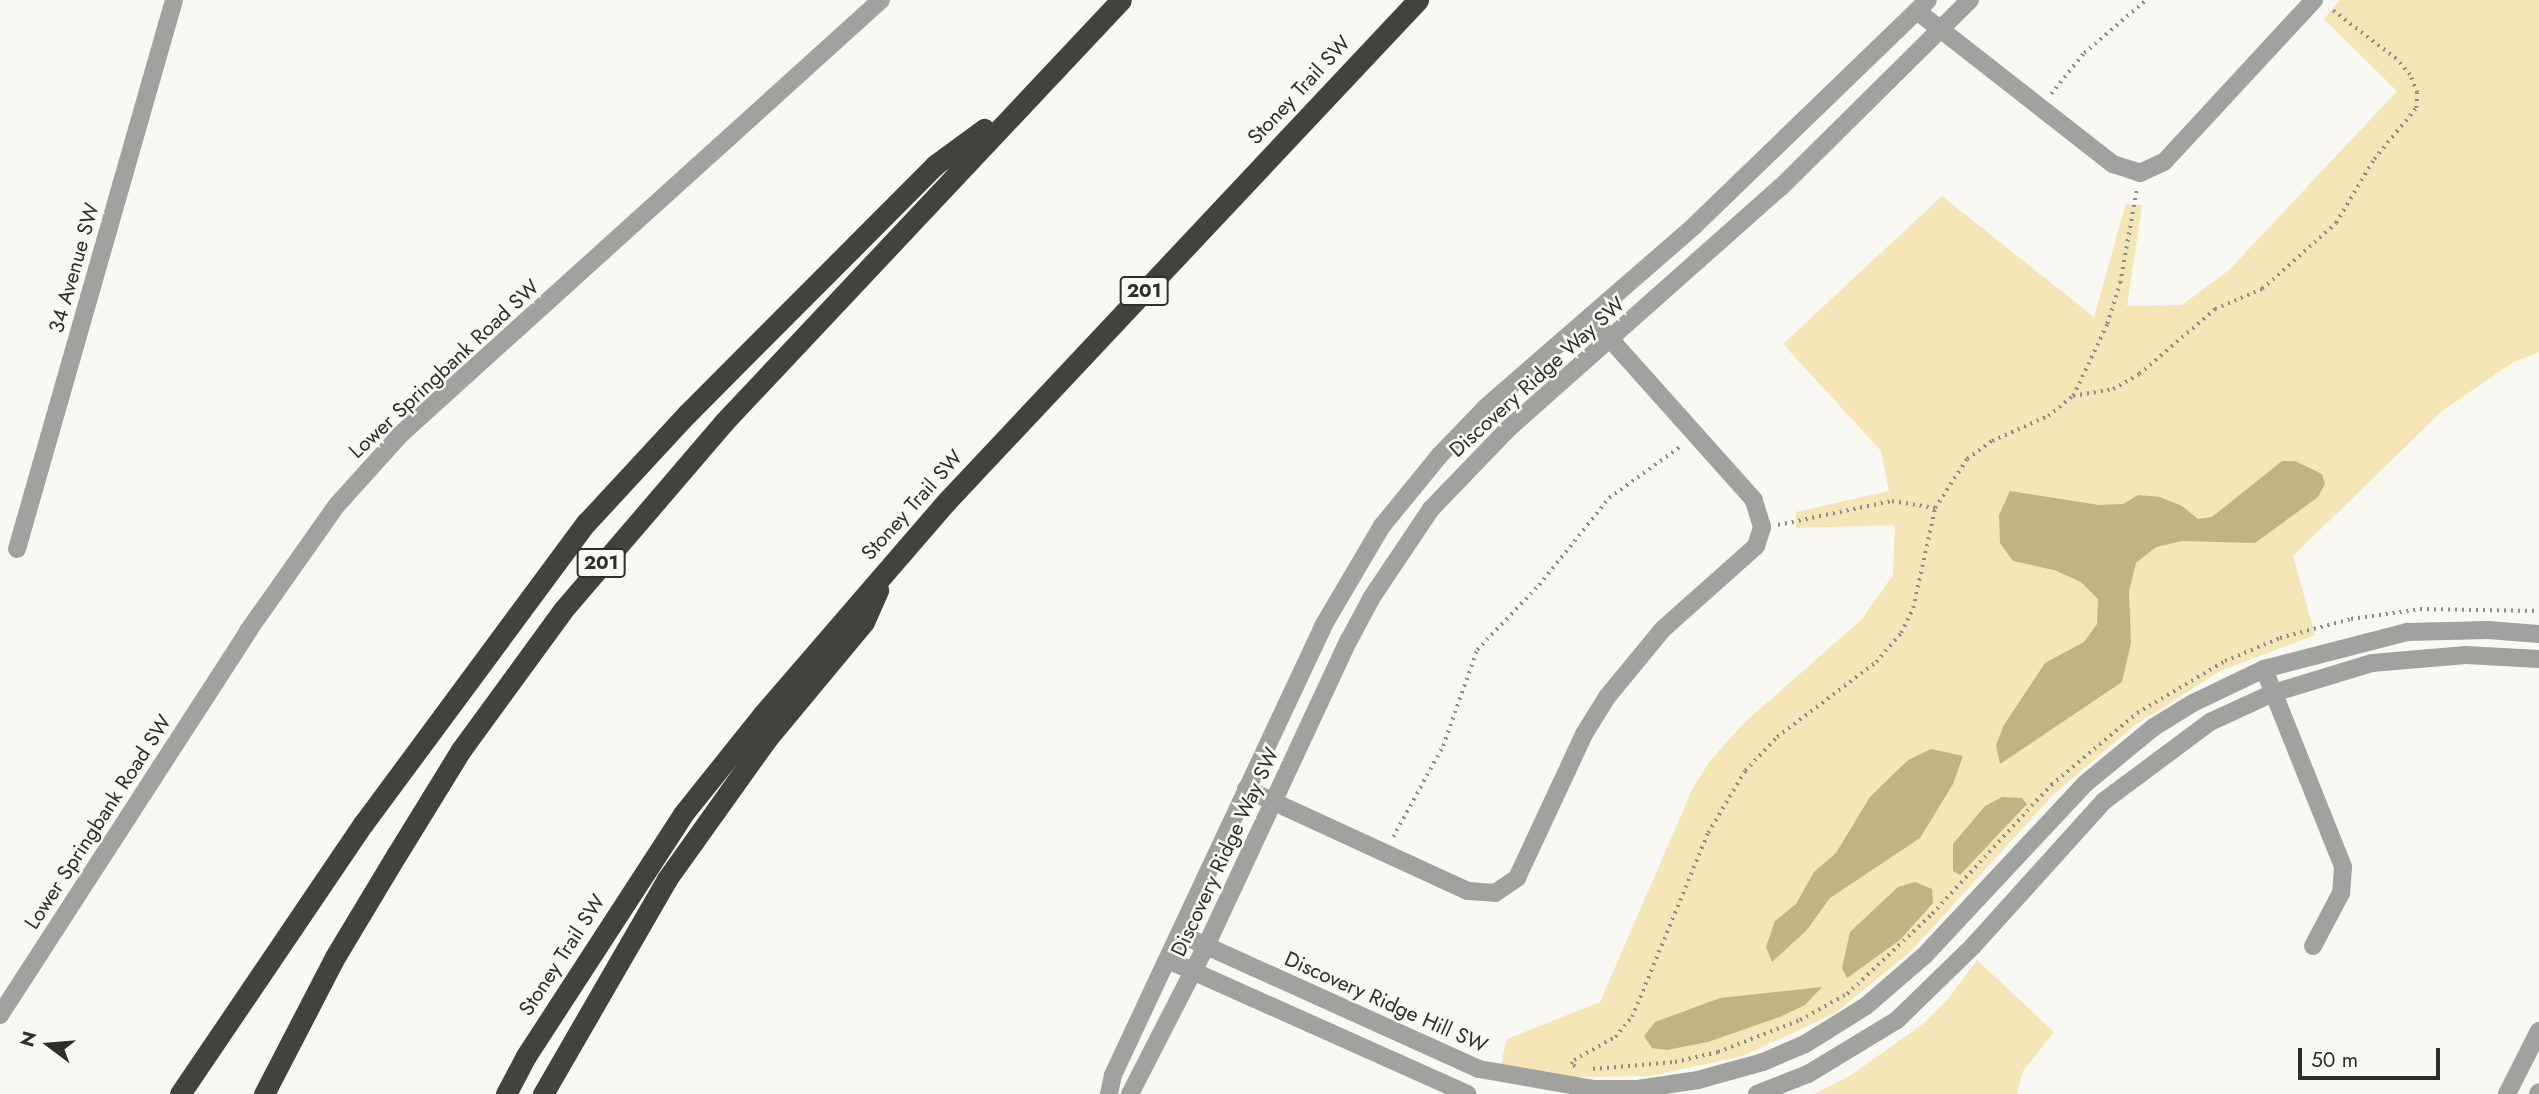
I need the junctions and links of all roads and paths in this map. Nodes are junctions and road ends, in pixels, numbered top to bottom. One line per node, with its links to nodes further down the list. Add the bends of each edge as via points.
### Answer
1 (174, 0): 23 (street, 34 Avenue SW)
2 (881, 0): 43 (street, Lower Springbank Road SW, via 401,434 337,505 248,631)
3 (1121, 0): 11 (highway, 201)
4 (1418, 0): 24 (highway, Stoney Trail SW / 201)
5 (1970, 0): 9 (street, Discovery Ridge Way SW)
6 (2146, 0): 10 (path, via 2084,53)
7 (2321, 4): 13 (street, via 2164,162); 17 (path, via 2410,75 2417,93 2416,108 2374,159 2336,223 2304,256 2262,289 2215,309 2139,374 2113,389)
8 (1922, 6): 9 (street); 12 (street, Discovery Ridge Way SW)
9 (1941, 30): 13 (street, via 2113,164); 14 (street, Discovery Ridge Way SW)
10 (2050, 95)
11 (1025, 98): 46 (highway, via 935,165 687,414 586,523 363,824); 47 (highway, 201, via 724,422 563,610 461,750 335,957)
12 (1761, 164): 14 (street); 15 (street, Discovery Ridge Way SW)
13 (2140, 173): 17 (path, via 2108,324)
14 (1782, 187): 16 (street, Discovery Ridge Way SW)
15 (1591, 318): 16 (street); 20 (street, Discovery Ridge Way SW, via 1460,433)
16 (1610, 341): 21 (street, via 1754,500); 22 (street, Discovery Ridge Way SW, via 1482,454)
17 (2073, 396): 19 (path, via 2048,416 1992,441 1967,459)
18 (1682, 445): 35 (path, via 1609,498 1538,585 1481,644 1465,676 1443,746)
19 (1935, 508): 21 (path, via 1892,501); 45 (path, via 1913,608 1901,633 1876,662 1777,737 1745,771 1708,833 1632,1017 1615,1037)
20 (1382, 526): 22 (street); 32 (street, Discovery Ridge Way SW, via 1323,626)
21 (1762, 527): 34 (street, via 1756,546 1662,629 1607,697 1584,734 1517,878 1507,887 1496,893 1468,891)
22 (1407, 543): 34 (street, Discovery Ridge Way SW, via 1349,640)
23 (17, 549)
24 (887, 568): 48 (highway, Stoney Trail SW / 201, via 683,814); 49 (highway, via 864,622 766,740 667,879)
25 (2407, 632): 26 (street, Discovery Ridge Hill SW); 27 (street); 29 (street, Discovery Ridge Hill SW)
26 (2539, 634)
27 (2412, 658): 28 (street); 30 (street, via 2331,673)
28 (2539, 659)
29 (2264, 668): 30 (street); 31 (street, Discovery Ridge Hill SW, via 2154,727)
30 (2273, 692): 33 (street, via 2181,740); 40 (street, via 2343,867 2341,892)
31 (2086, 783): 33 (street); 36 (street, Discovery Ridge Hill SW)
32 (1246, 789): 34 (street); 37 (street, Discovery Ridge Way SW)
33 (2104, 801): 39 (street)
34 (1274, 802): 38 (street, Discovery Ridge Way SW)
35 (1392, 839)
36 (1951, 927): 38 (street, Discovery Ridge Hill SW, via 1866,1006 1805,1044 1731,1072 1638,1089 1550,1085 1479,1069); 39 (street)
37 (1180, 934): 38 (street, Discovery Ridge Hill SW); 41 (street, Discovery Ridge Way SW)
38 (1206, 946): 42 (street, Discovery Ridge Way SW)
39 (1973, 946): 53 (street, via 1886,1028 1808,1074)
40 (2313, 946)
41 (1168, 960): 42 (street); 50 (street, Discovery Ridge Way SW, via 1113,1075)
42 (1194, 972): 51 (street, Discovery Ridge Way SW); 52 (street)
43 (0, 1015)
44 (2539, 1031): 54 (street)
45 (1571, 1064)
46 (180, 1094)
47 (264, 1094)
48 (506, 1094)
49 (543, 1094)
50 (1109, 1094)
51 (1130, 1094)
52 (1466, 1094)
53 (1757, 1094)
54 (2507, 1094)

